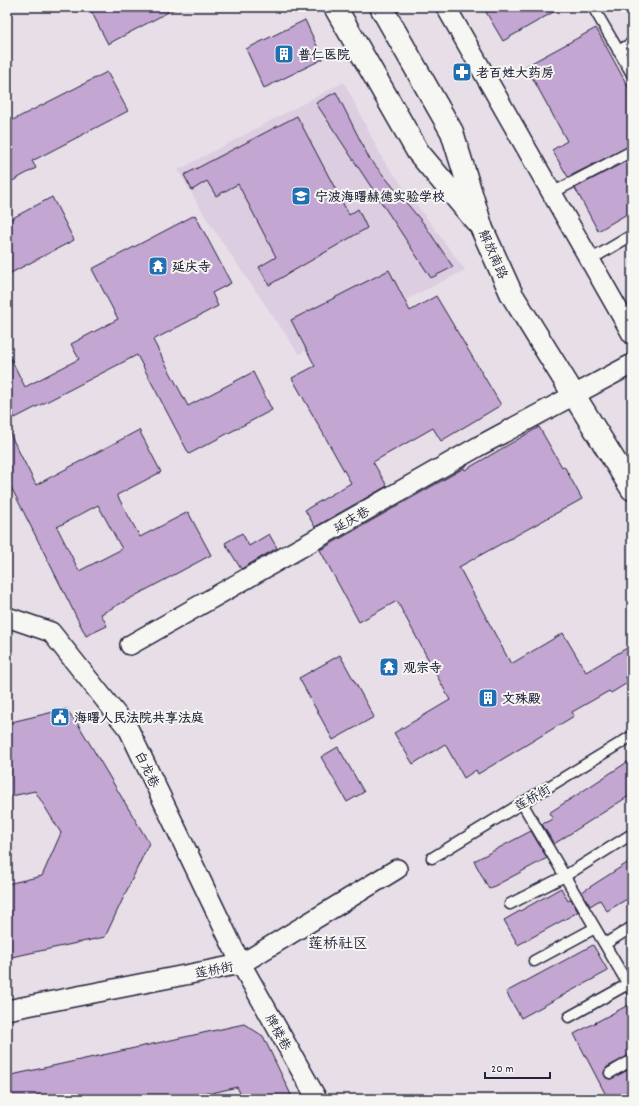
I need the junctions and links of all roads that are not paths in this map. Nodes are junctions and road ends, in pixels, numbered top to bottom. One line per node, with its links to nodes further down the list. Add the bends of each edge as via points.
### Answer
1 (335, 7): 10 (main road, via 418,152)
2 (381, 7): 10 (main road, 解放南路, via 452,132)
3 (446, 7): 9 (street)
4 (593, 7): 6 (lane)
5 (632, 43): 6 (lane)
6 (618, 51): 7 (lane)
7 (632, 74)
8 (632, 151): 9 (lane)
9 (552, 194): 12 (street)
10 (482, 228): 15 (main road, 解放南路, via 512,295)
11 (632, 235): 12 (lane)
12 (590, 260): 13 (street)
13 (632, 334)
14 (632, 364): 15 (street, 延庆巷)
15 (574, 396): 16 (main road, 解放南路); 18 (street, 延庆巷, via 479,446)
16 (632, 489)
17 (7, 616): 30 (street, 白龙巷, via 51,632 129,730)
18 (130, 645)
19 (632, 736): 20 (lane, 莲桥街)
20 (522, 803): 22 (lane, 莲桥街); 24 (lane)
21 (632, 834): 24 (lane)
22 (432, 858)
23 (397, 869): 30 (street, 莲桥街)
24 (565, 876): 25 (lane); 27 (lane)
25 (510, 904)
26 (632, 927): 28 (lane)
27 (595, 928): 28 (lane); 29 (lane)
28 (605, 944): 31 (lane)
29 (534, 962)
30 (241, 964): 32 (street, 莲桥街); 36 (street, 牌楼巷)
31 (630, 988): 33 (lane)
32 (7, 1010)
33 (569, 1017)
34 (632, 1060): 35 (lane)
35 (610, 1073)
36 (317, 1099)

